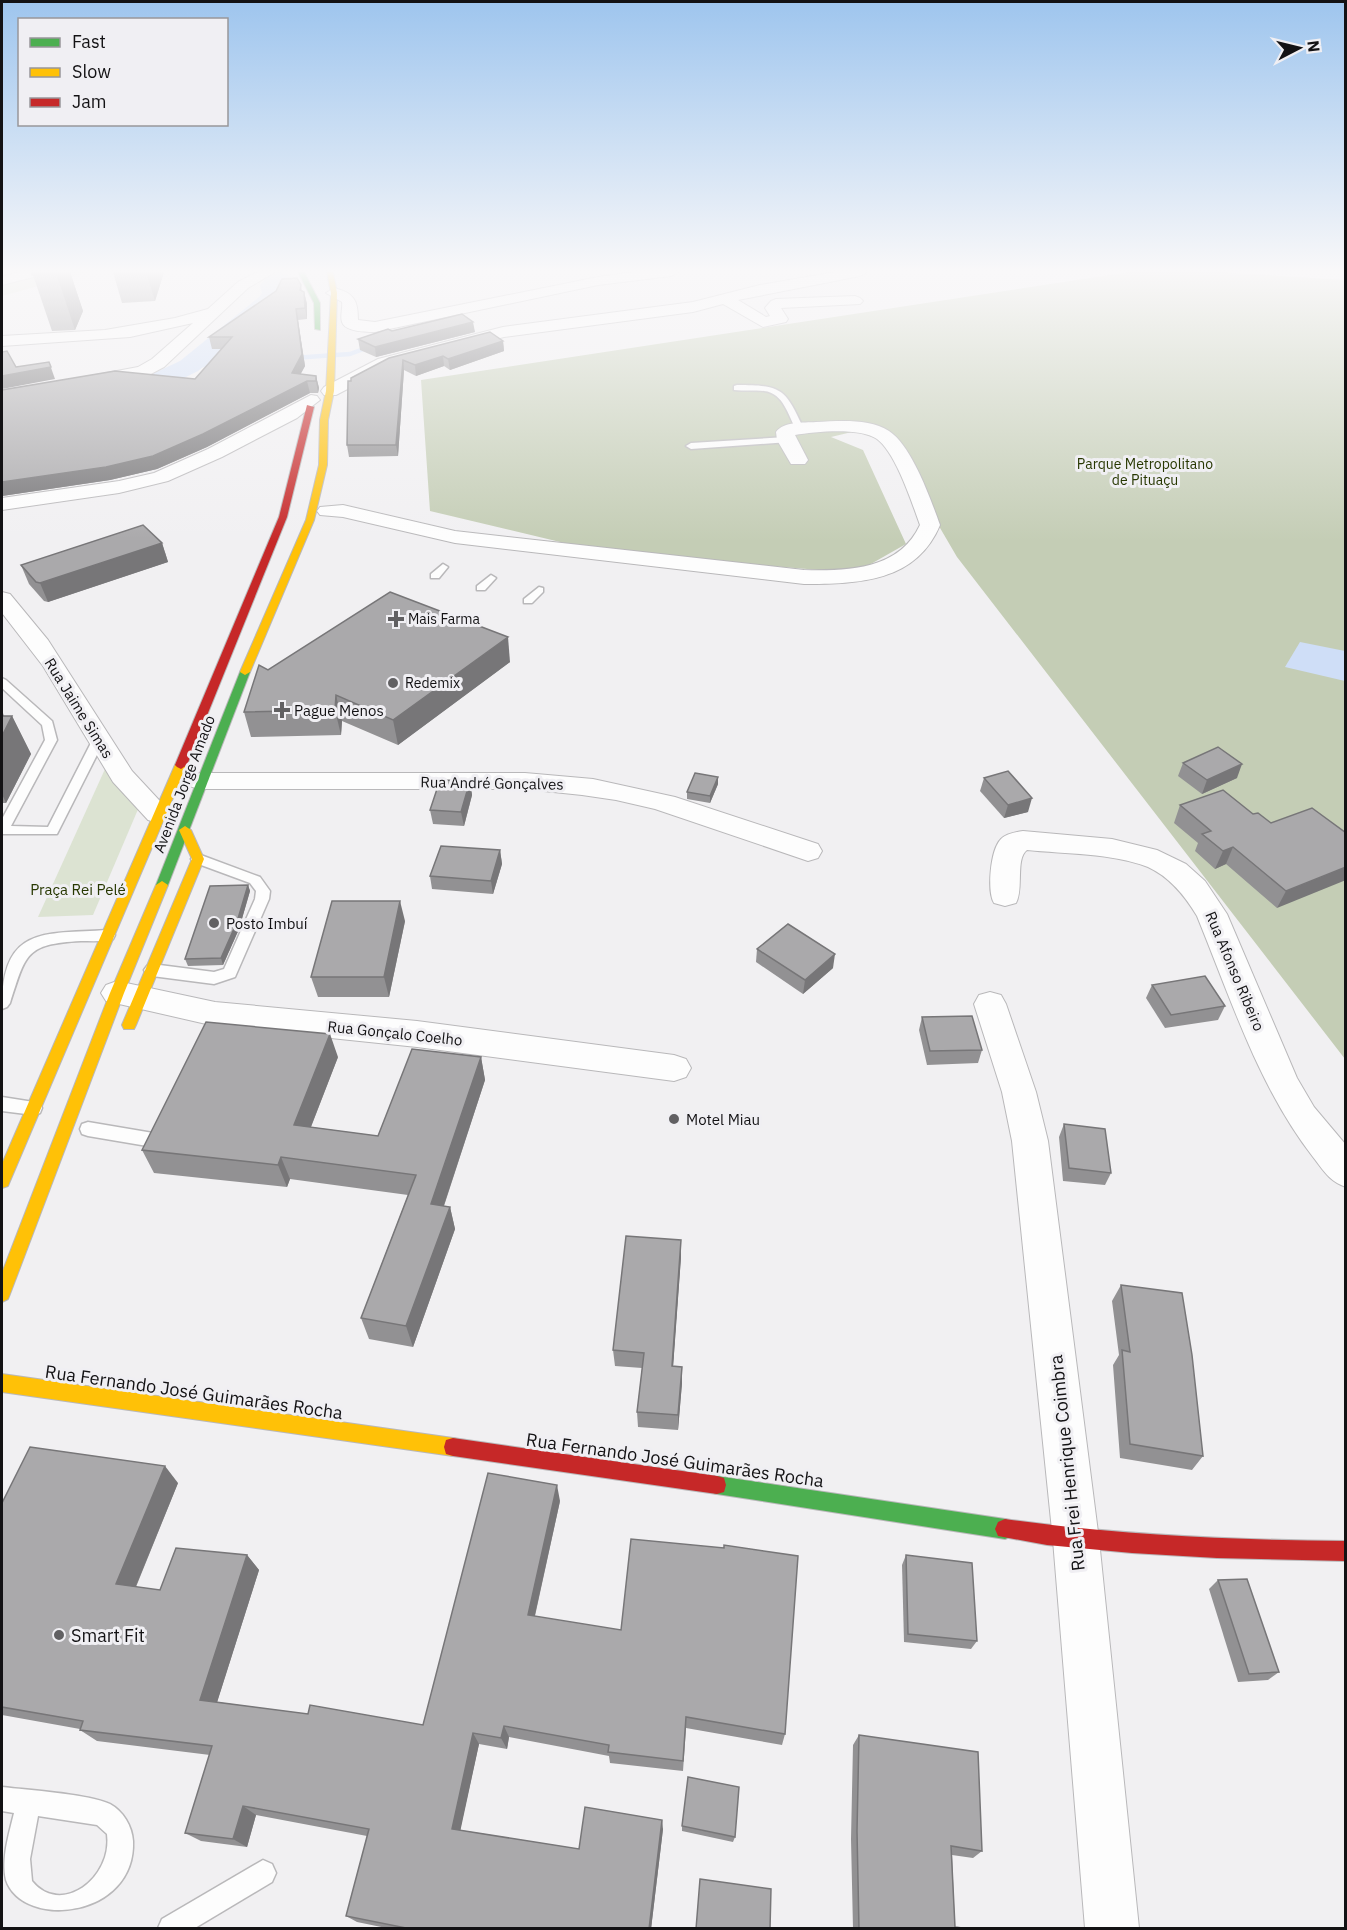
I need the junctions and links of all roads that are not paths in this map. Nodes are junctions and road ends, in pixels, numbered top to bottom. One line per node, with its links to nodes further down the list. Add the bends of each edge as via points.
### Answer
1 (159, 362): 4 (street, via 132,373)
2 (332, 362): 6 (main road, Avenida Jorge Amado)
3 (388, 362): 6 (street)
4 (75, 384)
5 (738, 388): 10 (lane, via 767,387 783,394)
6 (330, 391): 9 (main road, Avenida Jorge Amado)
7 (312, 394): 8 (main road, Avenida Jorge Amado); 15 (street, via 291,414 160,477)
8 (308, 420): 9 (main road); 14 (main road, Avenida Jorge Amado)
9 (324, 420): 13 (main road, Avenida Jorge Amado, via 323,465)
10 (793, 434): 11 (lane); 12 (street); 16 (street, via 861,428 882,434 894,445 930,525 923,543 888,566 848,576 804,577 455,537)
11 (691, 446)
12 (798, 460)
13 (317, 492): 14 (main road); 16 (main road, via 326,494); 19 (main road, Avenida Jorge Amado)
14 (289, 493): 29 (main road, Avenida Jorge Amado)
15 (2, 504)
16 (332, 514)
17 (308, 561): 19 (main road)
18 (443, 567): 20 (lane)
19 (288, 576): 28 (main road, Avenida Jorge Amado)
20 (435, 576)
21 (491, 578): 22 (lane)
22 (481, 588)
23 (539, 590): 25 (lane)
24 (2, 599): 27 (street, Rua Jaime Simas, via 40,645)
25 (528, 601)
26 (2, 682): 27 (lane, via 48,724 51,732 47,751 2,831 52,831)
27 (99, 739): 29 (street, Rua Jaime Simas, via 121,776)
28 (202, 781): 30 (main road, Avenida Jorge Amado); 31 (street, Rua André Gonçalves, via 525,781 577,786 669,804)
29 (158, 814): 34 (main road, Avenida Jorge Amado)
30 (185, 830): 32 (main road); 35 (main road, Avenida Jorge Amado)
31 (808, 851)
32 (198, 859): 35 (main road); 35 (lane, via 255,880 263,891 230,973)
33 (1005, 896): 45 (street, Rua Afonso Ribeiro, via 1007,857 1011,846 1023,840 1112,849 1156,860 1176,871 1196,888 1212,914 1282,1083 1315,1135)
34 (108, 935): 36 (lane, via 32,943 23,949); 41 (main road, Avenida Jorge Amado)
35 (136, 987): 38 (main road); 39 (street, Rua Gonçalo Coelho, via 214,1014 417,1034); 44 (main road, Avenida Jorge Amado)
36 (2, 1003)
37 (990, 1004): 49 (street, Rua Frei Henrique Coimbra, via 1019,1092 1030,1141)
38 (123, 1040)
39 (674, 1068)
40 (2, 1104): 41 (lane)
41 (34, 1108): 46 (main road, Avenida Jorge Amado)
42 (90, 1124): 43 (lane); 44 (main road, via 75,1147)
43 (159, 1141)
44 (45, 1170): 47 (main road, Avenida Jorge Amado)
45 (1346, 1172)
46 (8, 1174)
47 (2, 1294)
48 (2, 1383): 49 (main road, Rua Fernando José Guimarães Rocha, via 832,1501)
49 (1076, 1540): 50 (main road, Rua Fernando José Guimarães Rocha, via 1239,1550); 55 (street, Rua Frei Henrique Coimbra)
50 (1346, 1551)
51 (2, 1799): 52 (lane)
52 (29, 1803): 52 (lane, via 101,1813 113,1819 121,1834 119,1859 108,1882 89,1899 50,1907 33,1901 21,1888 19,1848)
53 (263, 1873): 54 (lane)
54 (171, 1929)
55 (1112, 1929)

